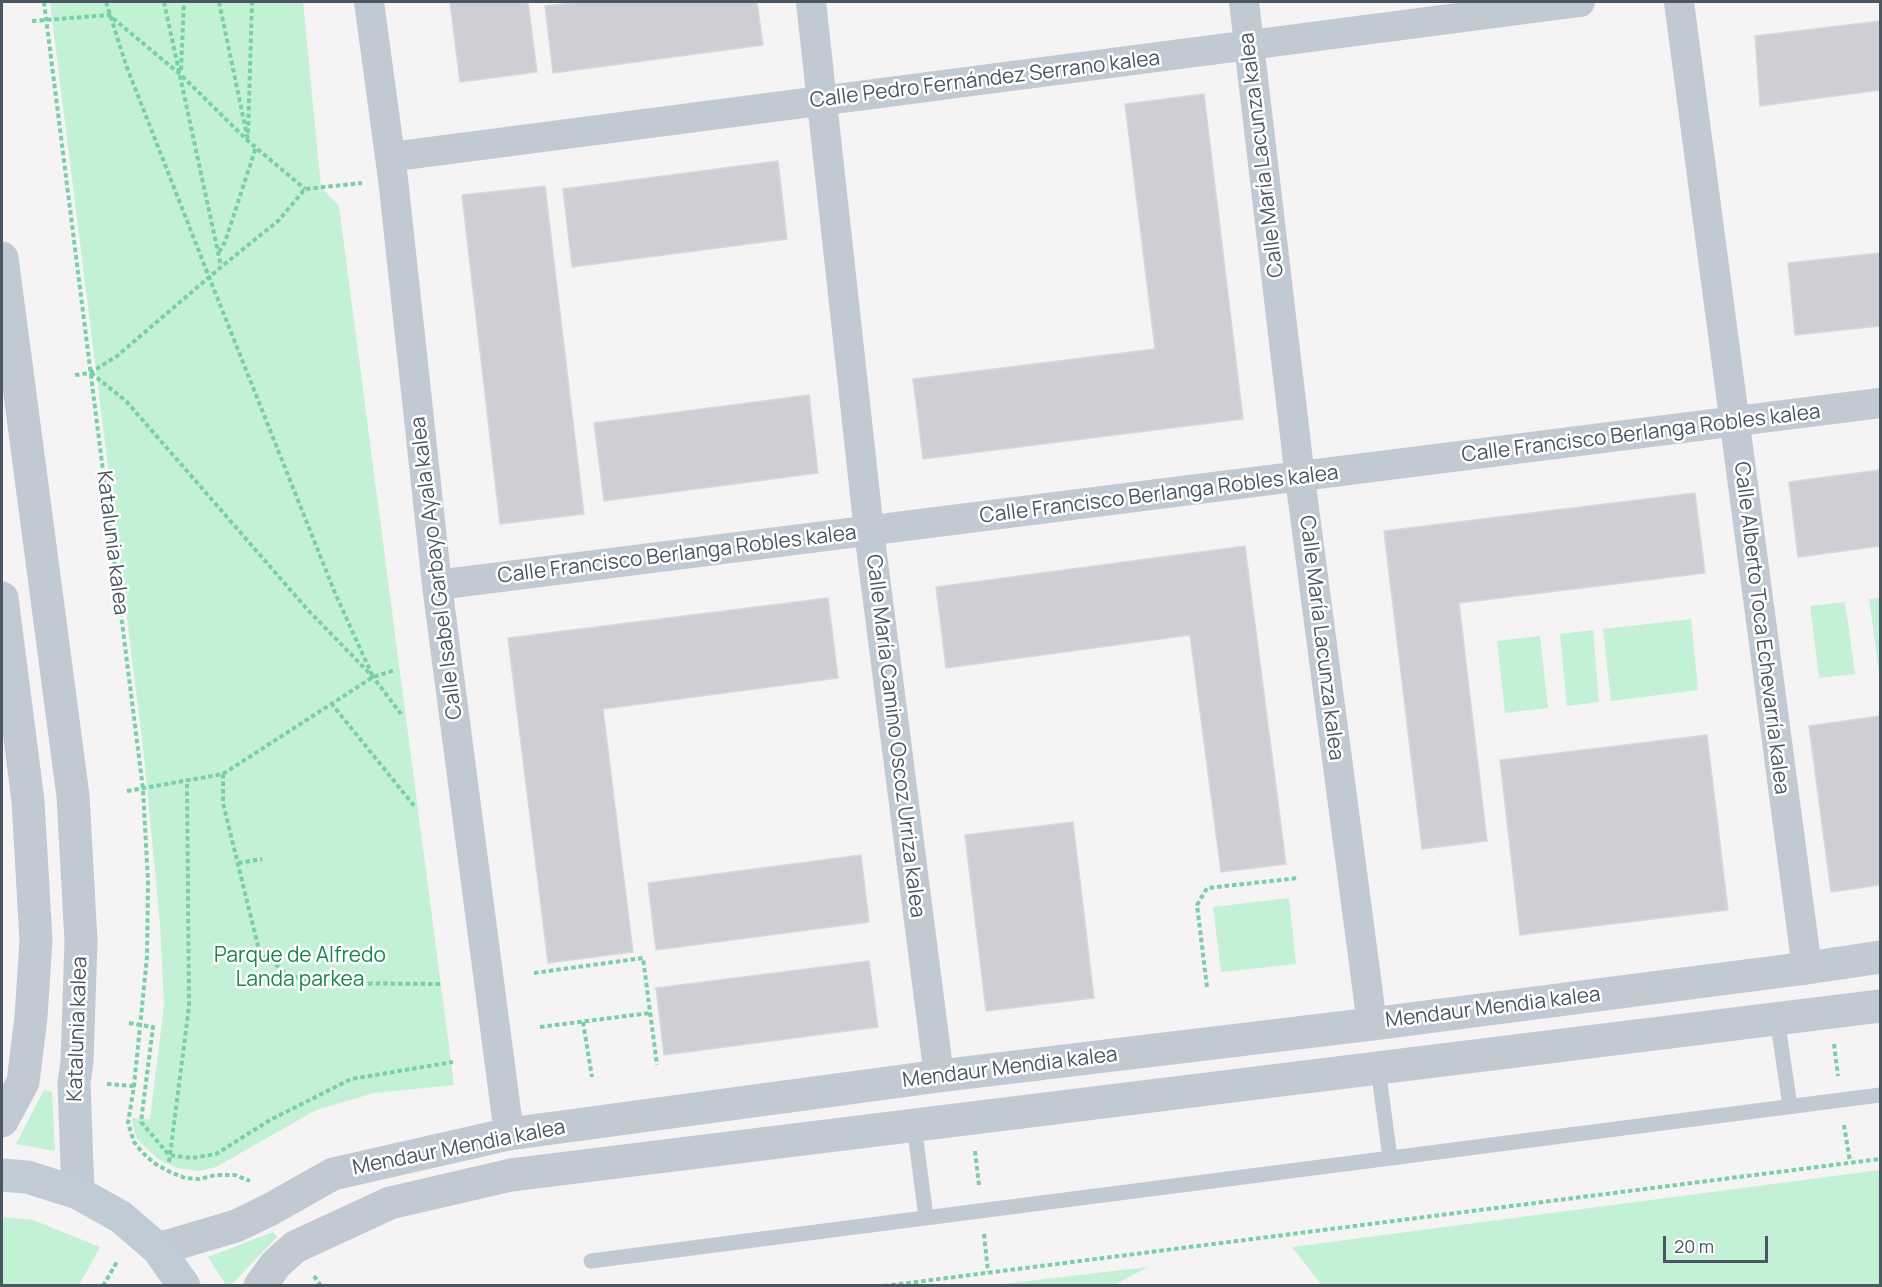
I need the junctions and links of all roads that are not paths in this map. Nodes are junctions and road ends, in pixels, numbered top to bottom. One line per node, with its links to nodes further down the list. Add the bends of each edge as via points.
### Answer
1 (369, 2): 8 (street, Calle Isabel Garbayo Ayala kalea)
2 (811, 2): 7 (street, Calle María Camino Oscoz Urriza kalea)
3 (1244, 2): 6 (street, Calle María Lacunza kalea)
4 (1580, 2): 6 (street, Calle Pedro Fernández Serrano kalea)
5 (1679, 2): 11 (street, Calle Alberto Toca Echevarría kalea)
6 (1249, 45): 7 (street, Calle Pedro Fernández Serrano kalea); 12 (street, Calle María Lacunza kalea)
7 (823, 101): 8 (street, Calle Pedro Fernández Serrano kalea); 13 (street, Calle María Camino Oscoz Urriza kalea)
8 (390, 158): 14 (street, Calle Isabel Garbayo Ayala kalea)
9 (2, 258): 30 (street, Katalunia kalea, via 73,796 81,941 74,1083)
10 (1881, 403): 11 (street, Calle Francisco Berlanga Robles kalea)
11 (1734, 421): 12 (street, Calle Francisco Berlanga Robles kalea); 17 (street, Calle Alberto Toca Echevarría kalea)
12 (1300, 478): 13 (street, Calle Francisco Berlanga Robles kalea); 20 (street, Calle María Lacunza kalea)
13 (869, 531): 14 (street, Calle Francisco Berlanga Robles kalea); 22 (street, Calle María Camino Oscoz Urriza kalea)
14 (437, 585): 27 (street, Calle Isabel Garbayo Ayala kalea)
15 (2, 598): 25 (street, via 28,801 36,940 23,1082)
16 (1881, 957): 17 (street, Mendaur Mendia kalea)
17 (1807, 968): 20 (street, Mendaur Mendia kalea)
18 (1881, 1005): 19 (street, Mendaur Mendia kalea)
19 (1777, 1018): 21 (street, Mendaur Mendia kalea); 24 (lane)
20 (1372, 1024): 22 (street, Mendaur Mendia kalea)
21 (1378, 1068): 26 (street, Mendaur Mendia kalea); 28 (lane)
22 (939, 1076): 27 (street, Mendaur Mendia kalea)
23 (1881, 1095): 24 (lane)
24 (1790, 1106): 28 (lane)
25 (2, 1121)
26 (914, 1125): 31 (lane); 35 (street, Mendaur Mendia kalea, via 511,1175 390,1203 295,1247)
27 (509, 1134): 32 (street, Mendaur Mendia kalea, via 333,1174 236,1226)
28 (1390, 1158): 31 (lane)
29 (2, 1175): 30 (main road, via 27,1177)
30 (78, 1193): 32 (main road, via 121,1217)
31 (926, 1217): 33 (lane)
32 (158, 1249): 34 (main road)
33 (591, 1261)
34 (184, 1286)
35 (260, 1286)

